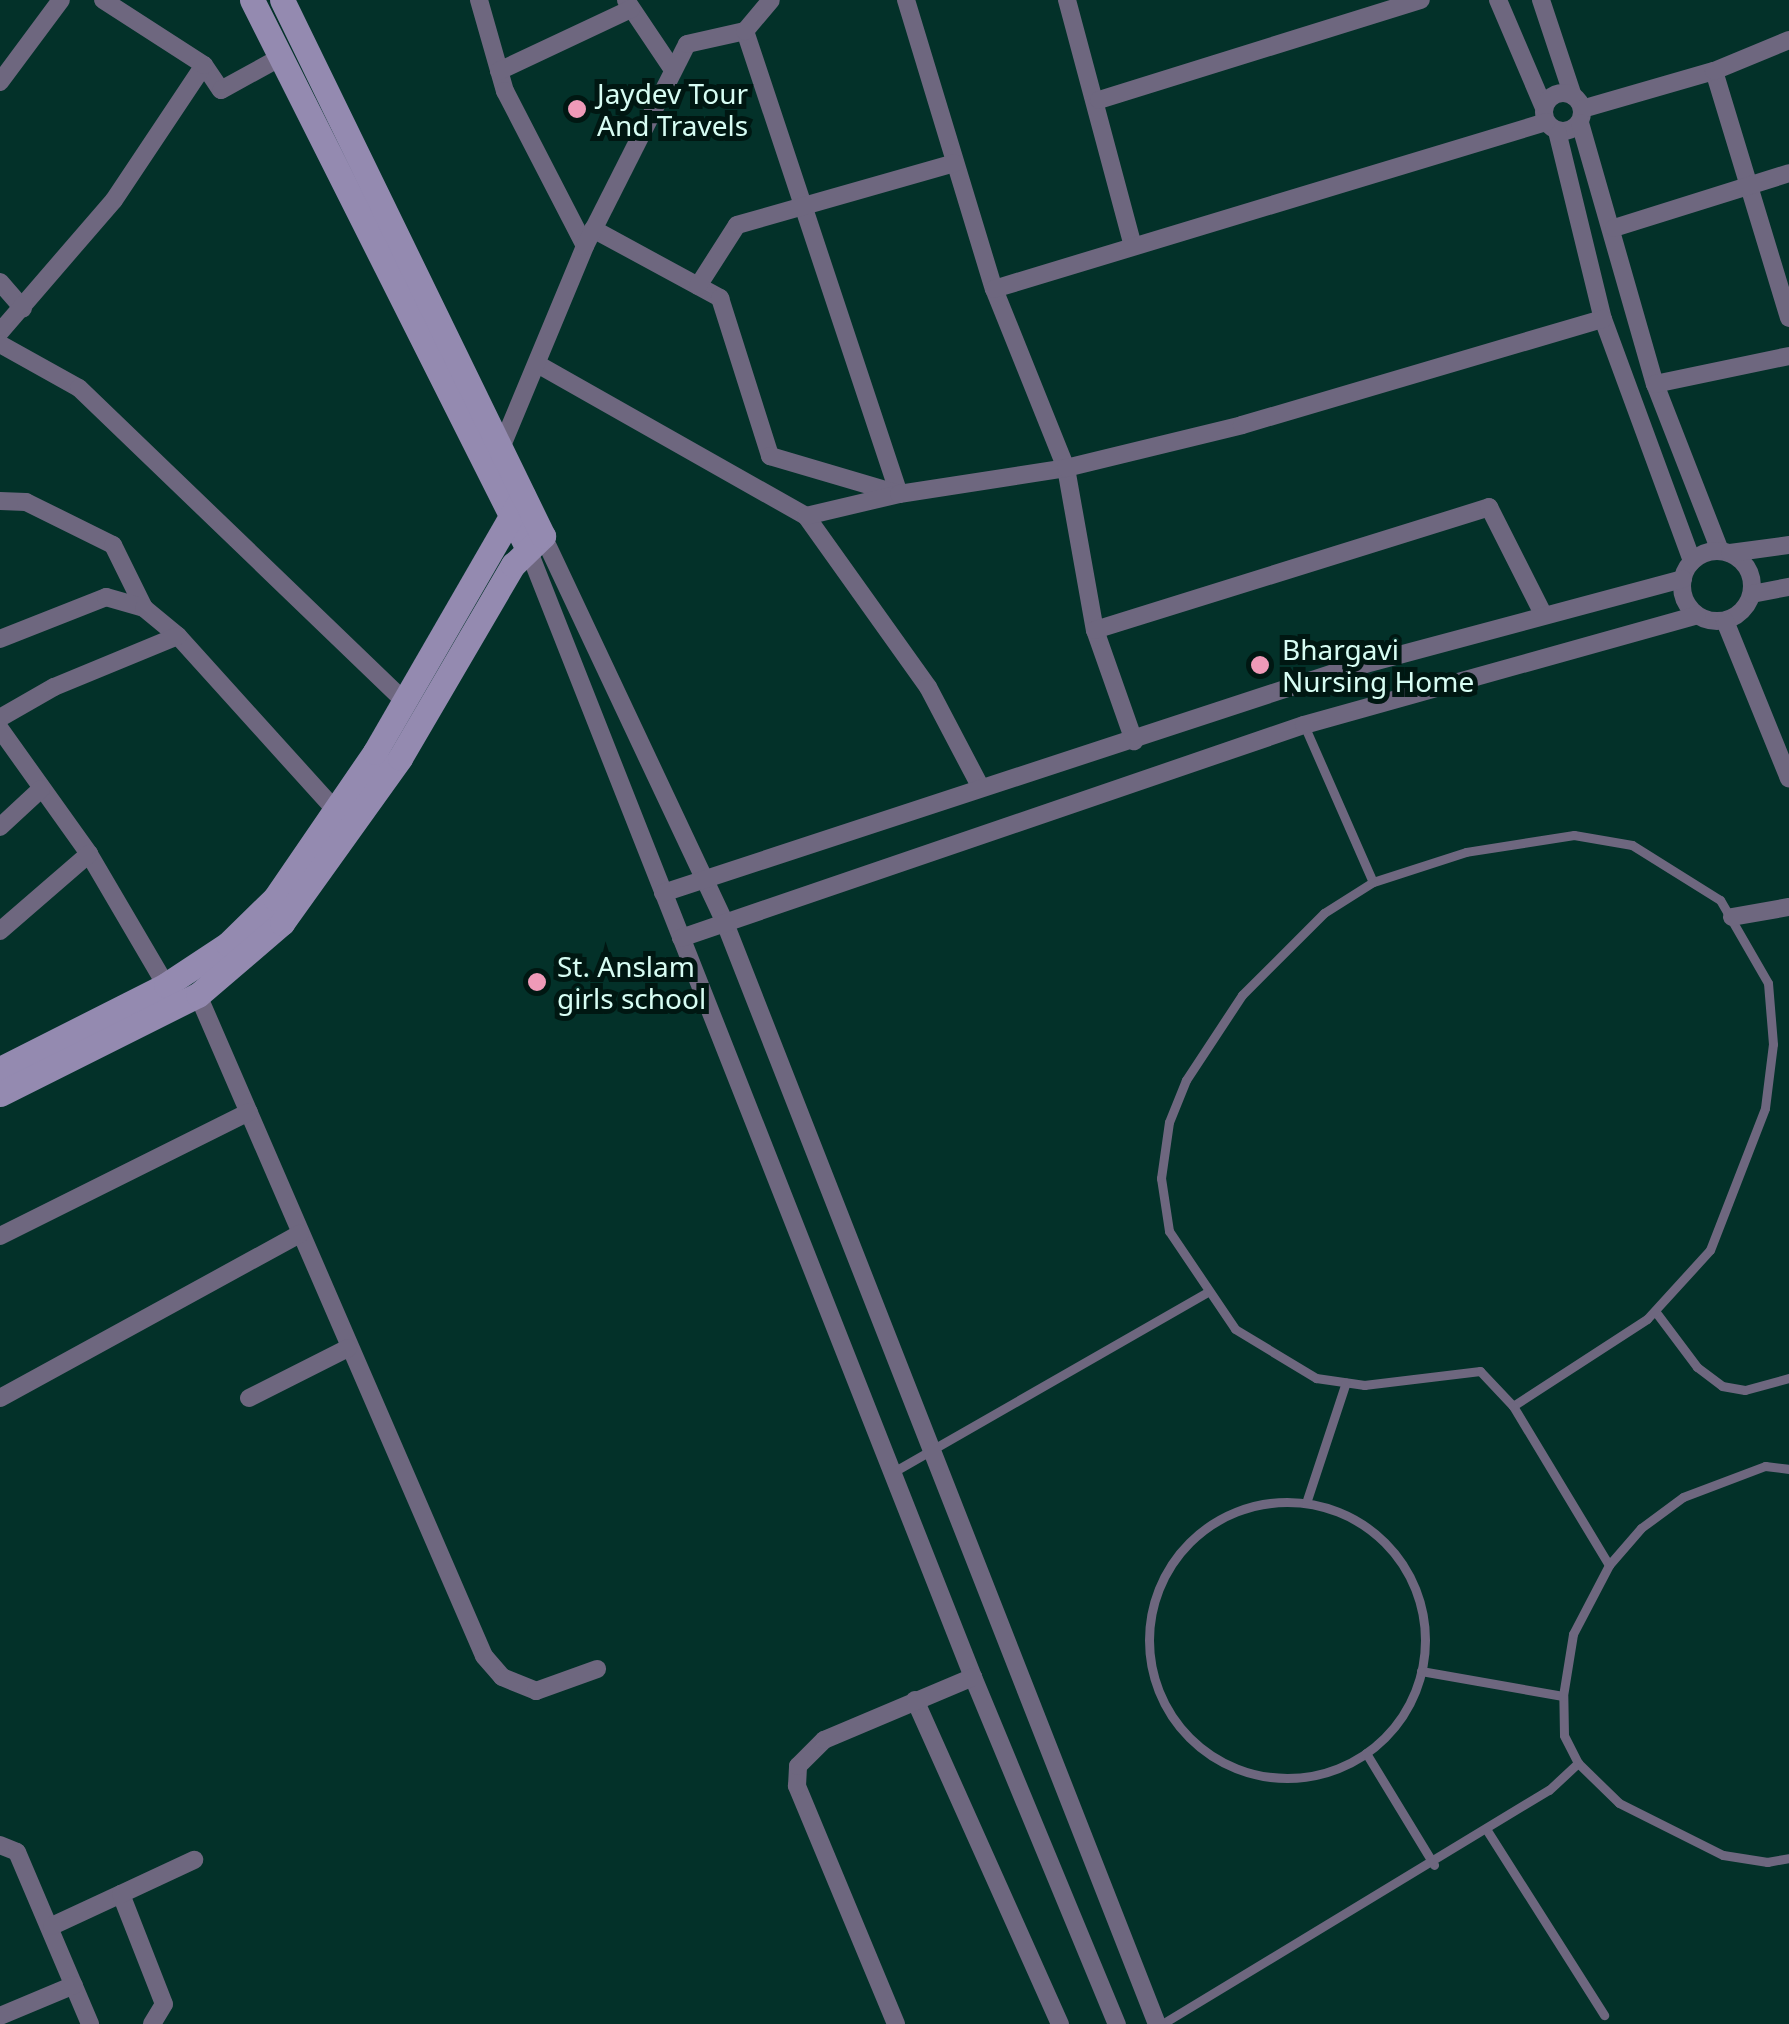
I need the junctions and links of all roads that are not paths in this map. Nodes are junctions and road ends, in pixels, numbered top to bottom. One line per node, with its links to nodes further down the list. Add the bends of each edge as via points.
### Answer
1 (61, 0): 21 (street)
2 (103, 0): 17 (street)
3 (252, 0): 16 (street)
4 (282, 0): 45 (street)
5 (479, 0): 20 (street)
6 (906, 0): 25 (street)
7 (1068, 0): 22 (street)
8 (1422, 0): 13 (street)
9 (1498, 0): 24 (street)
10 (1541, 0): 23 (street)
11 (628, 4): 18 (street); 20 (street)
12 (760, 4): 14 (street)
13 (1359, 8): 22 (street)
14 (745, 31): 18 (street, via 687,44); 28 (street)
15 (1789, 40): 19 (street)
16 (281, 57): 17 (street, via 221,90); 49 (street)
17 (204, 65): 37 (street, via 114,200)
18 (674, 70): 30 (street)
19 (1714, 71): 23 (street); 27 (street)
20 (499, 72): 30 (street)
21 (0, 82)
22 (1099, 100): 31 (street)
23 (1578, 109): 24 (street); 24 (street, via 1558,93); 29 (street)
24 (1549, 121): 31 (street, via 1330,192); 39 (street)
25 (954, 163): 28 (street); 36 (street)
26 (1789, 173): 27 (street)
27 (1749, 185): 29 (street); 33 (street)
28 (804, 207): 35 (street, via 737,225); 47 (street)
29 (1614, 228): 44 (street)
30 (589, 238): 35 (street); 43 (street)
31 (1132, 243): 36 (street)
32 (1789, 249): 33 (street)
33 (1770, 253): 38 (street)
34 (0, 282): 37 (street)
35 (698, 286): 47 (street, via 720,298 770,456)
36 (994, 288): 46 (street)
37 (23, 308): 40 (street)
38 (1789, 318)
39 (1603, 320): 46 (street, via 1308,409); 54 (street)
40 (0, 332)
41 (0, 344): 65 (street, via 79,388)
42 (1789, 356): 44 (street)
43 (539, 365): 45 (street); 50 (street)
44 (1656, 384): 53 (street)
45 (501, 448): 49 (street)
46 (1066, 468): 47 (street); 62 (street)
47 (899, 494): 50 (street)
48 (0, 501): 58 (street, via 26,502 113,544)
49 (516, 502): 51 (street); 65 (street)
50 (806, 516): 71 (street, via 928,686)
51 (536, 542): 73 (street); 76 (street); 78 (street)
52 (1789, 545): 53 (street)
53 (1725, 552): 54 (street); 57 (street, via 1746,565)
54 (1692, 561): 55 (street)
55 (1683, 579): 59 (street); 60 (street, via 1684,599)
56 (1789, 587): 57 (street)
57 (1752, 594): 61 (street, via 1743,612)
58 (144, 608): 63 (street); 64 (street, via 106,597)
59 (1542, 612): 62 (street, via 1489,507); 69 (street)
60 (1696, 615): 61 (street); 67 (street)
61 (1725, 621): 70 (street)
62 (1095, 630): 69 (street)
63 (178, 636): 66 (street, via 54,687); 73 (street)
64 (0, 640)
65 (404, 702): 73 (street)
66 (0, 718)
67 (1304, 725): 77 (lane); 81 (street)
68 (0, 729): 72 (street)
69 (1134, 741): 71 (street)
70 (1789, 779)
71 (980, 786): 76 (street)
72 (41, 790): 74 (street); 75 (street)
73 (344, 818): 84 (street, via 253,921); 85 (street, via 282,923)
74 (0, 827)
75 (89, 854): 82 (street); 84 (street)
76 (704, 881): 78 (street); 81 (street)
77 (1373, 882): 80 (lane, via 1466,852 1574,835 1632,845 1678,868); 91 (lane, via 1310,924 1242,995 1186,1080 1169,1122 1161,1178 1169,1231)
78 (663, 893): 83 (street)
79 (1789, 908): 80 (street)
80 (1732, 917): 92 (lane, via 1768,983 1766,1108 1710,1250)
81 (724, 923): 83 (street); 99 (street)
82 (0, 931)
83 (681, 938): 101 (street)
84 (166, 985): 86 (street)
85 (198, 995): 87 (street); 88 (street)
86 (2, 1062)
87 (0, 1094)
88 (249, 1112): 89 (street); 90 (street)
89 (300, 1234): 93 (street); 96 (street)
90 (0, 1236)
91 (1206, 1294): 95 (lane, via 1235,1329 1279,1360 1316,1378); 99 (lane)
92 (1655, 1311): 94 (lane, via 1697,1367 1722,1386 1745,1390); 98 (lane)
93 (348, 1348): 97 (street); 104 (street, via 484,1656 517,1687 536,1690)
94 (1789, 1378)
95 (1346, 1382): 98 (lane, via 1480,1371); 102 (lane)
96 (0, 1398)
97 (249, 1398)
98 (1514, 1406): 103 (lane)
99 (929, 1451): 101 (lane); 126 (street)
100 (1789, 1468): 103 (lane, via 1766,1466 1682,1496)
101 (895, 1471): 106 (street)
102 (1306, 1503): 105 (lane, via 1354,1520 1394,1553 1421,1608); 109 (lane, via 1245,1508 1185,1546 1152,1609 1152,1671 1179,1726 1210,1754 1247,1772 1309,1776)
103 (1609, 1565): 107 (lane, via 1573,1634)
104 (597, 1669)
105 (1422, 1671): 107 (lane); 109 (lane, via 1401,1717)
106 (973, 1676): 108 (street); 125 (street)
107 (1563, 1696): 110 (lane, via 1564,1735)
108 (915, 1700): 123 (street, via 824,1740 798,1766 797,1786); 124 (street)
109 (1366, 1753): 115 (lane)
110 (1578, 1763): 111 (lane); 113 (lane, via 1619,1803 1723,1856)
111 (1488, 1832): 115 (lane); 119 (lane)
112 (0, 1845): 117 (street, via 18,1852)
113 (1789, 1858)
114 (194, 1860): 116 (street)
115 (1434, 1865): 126 (lane)
116 (121, 1894): 117 (street); 122 (street, via 160,1989 162,2012)
117 (52, 1926): 118 (street)
118 (74, 1985): 120 (street); 121 (street)
119 (1604, 2015)
120 (0, 2016)
121 (90, 2024)
122 (152, 2024)
123 (896, 2024)
124 (1060, 2024)
125 (1117, 2024)
126 (1160, 2024)

